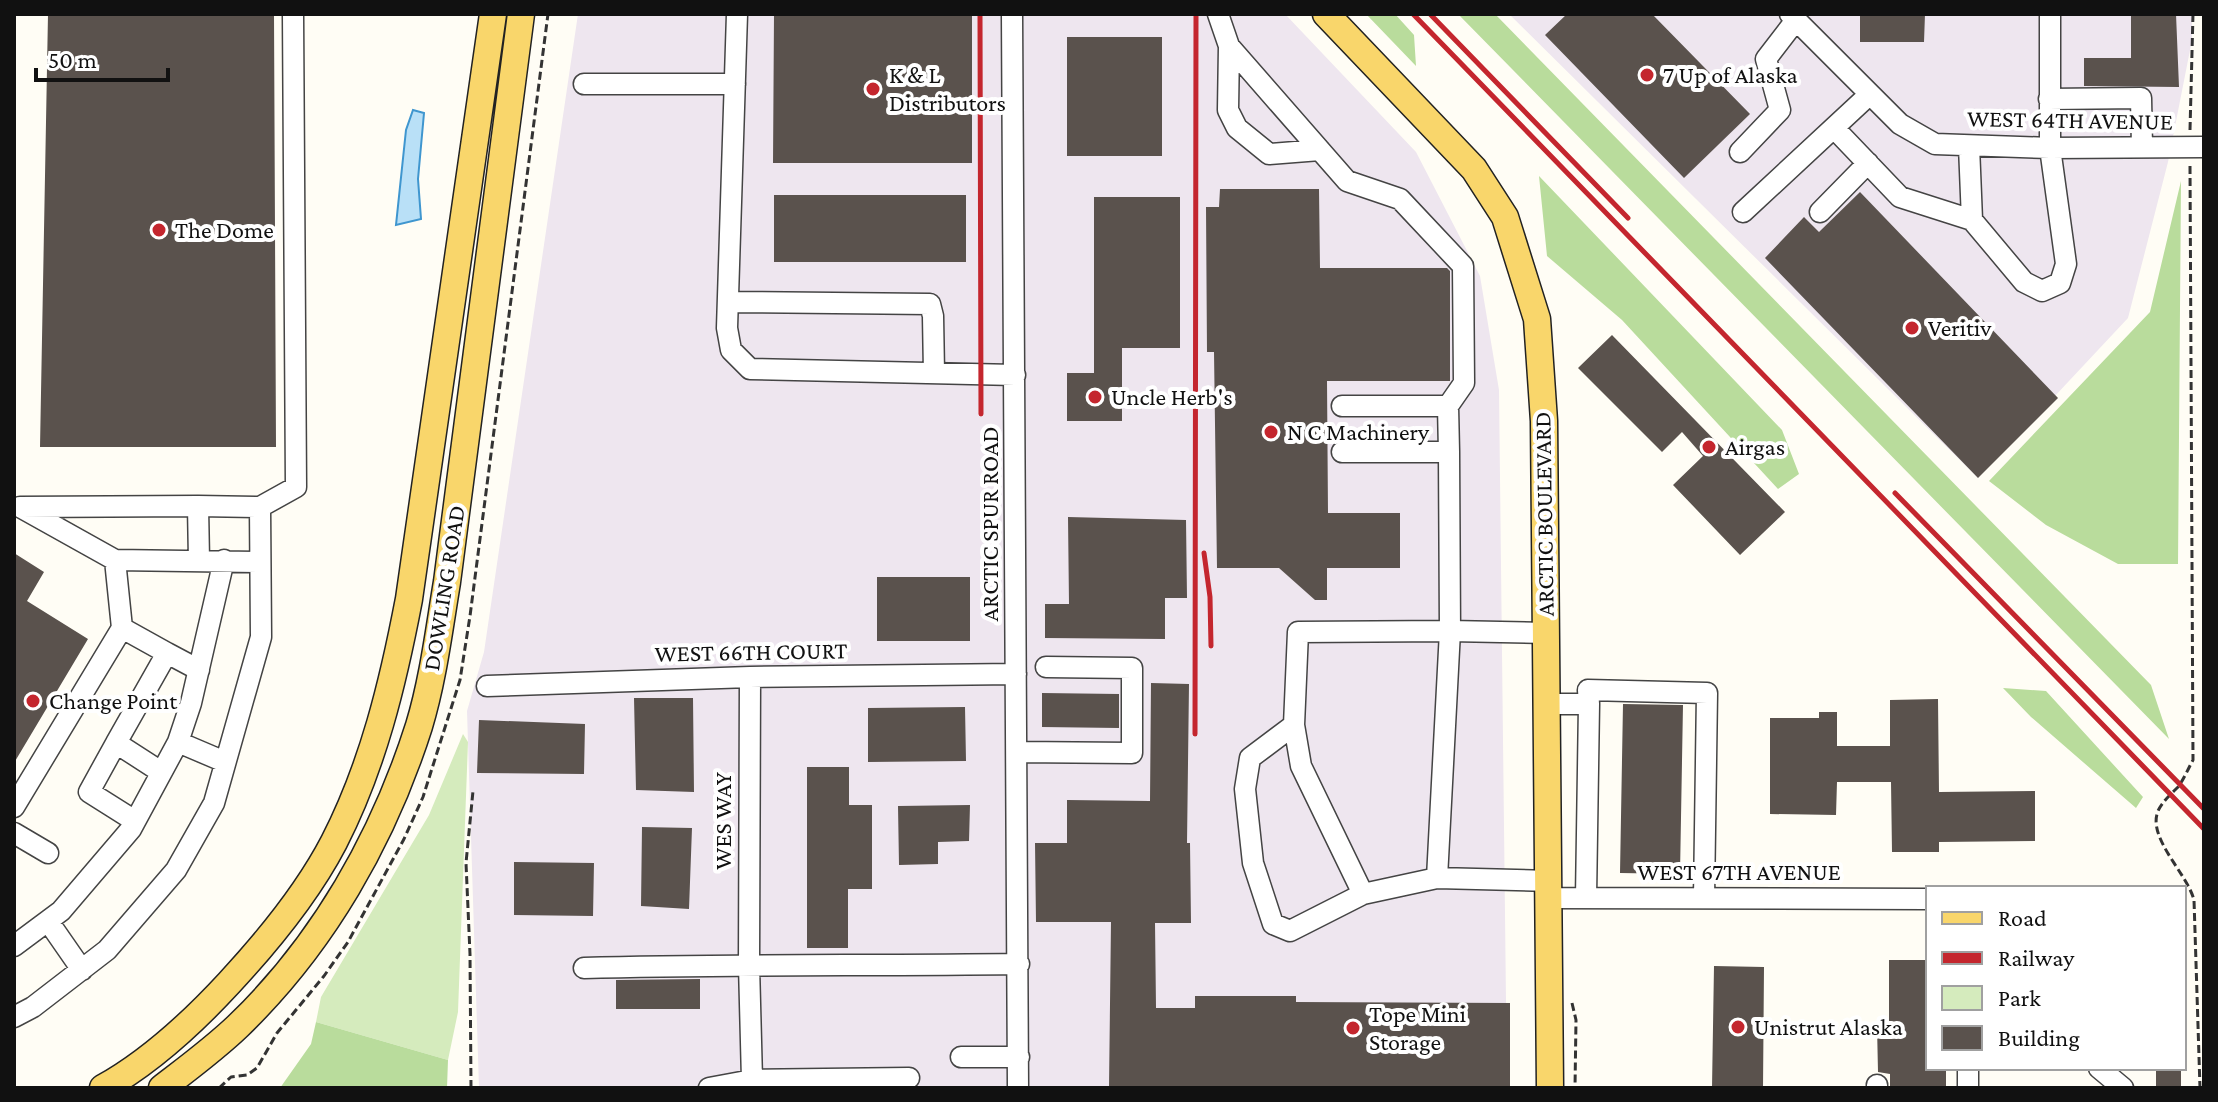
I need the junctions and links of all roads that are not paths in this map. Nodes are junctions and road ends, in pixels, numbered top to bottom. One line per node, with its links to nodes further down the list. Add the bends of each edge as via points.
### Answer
1 (293, 14): 35 (street, via 296,487)
2 (493, 14): 74 (main road, DOWLING ROAD, via 409,599 380,725 346,816 300,897 214,999)
3 (521, 14): 80 (main road, DOWLING ROAD, via 447,582 419,724 376,835 313,940 238,1026)
4 (737, 14): 12 (street)
5 (1012, 14): 28 (street, ARCTIC SPUR ROAD)
6 (1218, 14): 10 (street)
7 (1326, 14): 42 (main road, ARCTIC BOULEVARD, via 1474,169 1505,217 1537,319 1544,421)
8 (2050, 14): 14 (street)
9 (1793, 17): 13 (street); 21 (street, via 1766,59 1780,110)
10 (1229, 46): 20 (street); 20 (street, via 1228,110 1237,128 1269,154)
11 (584, 84): 12 (street)
12 (735, 84): 26 (street)
13 (1870, 94): 15 (street); 16 (street, WEST 64TH AVENUE, via 1900,124 1935,144)
14 (2049, 99): 17 (street, via 2141,98); 19 (street)
15 (1834, 128): 22 (street); 23 (street)
16 (1969, 146): 19 (street, WEST 64TH AVENUE); 25 (street)
17 (2142, 147): 18 (street, WEST 64TH AVENUE); 19 (street, WEST 64TH AVENUE)
18 (2197, 147)
19 (2050, 148): 25 (street, via 2066,264 2060,283 2042,291 2024,282)
20 (1320, 150): 30 (street, via 1347,181 1400,199 1463,266 1464,383)
21 (1740, 152)
22 (1868, 163): 24 (street); 25 (street, via 1900,197)
23 (1743, 212)
24 (1820, 212)
25 (1972, 220)
26 (728, 302): 27 (street, via 731,350 750,369); 27 (street, via 930,304)
27 (934, 373): 28 (street)
28 (1015, 375): 46 (street, ARCTIC SPUR ROAD)
29 (1342, 406): 30 (street)
30 (1448, 406): 32 (street)
31 (1342, 452): 32 (street)
32 (1449, 452): 41 (street)
33 (17, 504): 34 (street); 36 (street)
34 (198, 506): 35 (street); 37 (street)
35 (260, 507): 39 (street)
36 (115, 560): 37 (street); 40 (street)
37 (199, 560): 38 (street)
38 (224, 560): 39 (street); 45 (street)
39 (258, 562): 55 (street, via 261,637)
40 (122, 628): 43 (street); 57 (street)
41 (1450, 631): 42 (street); 51 (street, via 1298,632); 61 (street)
42 (1546, 633): 49 (main road, ARCTIC BOULEVARD)
43 (167, 653): 45 (street); 53 (street)
44 (1046, 667): 54 (street, via 1132,668 1132,753)
45 (199, 670): 52 (street)
46 (1016, 674): 47 (street, WEST 66TH COURT); 54 (street, ARCTIC SPUR ROAD)
47 (750, 677): 48 (street, WEST 66TH COURT); 70 (street, WES WAY)
48 (487, 686)
49 (1547, 704): 50 (street); 62 (main road, ARCTIC BOULEVARD)
50 (1589, 704): 64 (street); 65 (street, via 1588,690 1707,693)
51 (1294, 725): 63 (street, via 1301,766); 63 (street, WEST 67TH AVENUE, via 1250,758 1245,789 1253,863 1273,924 1290,931)
52 (178, 742): 55 (street); 56 (street)
53 (116, 743): 56 (street); 58 (street, via 89,792)
54 (1017, 752): 69 (street, ARCTIC SPUR ROAD)
55 (225, 762): 72 (street, via 214,803 176,870 107,950)
56 (161, 772): 58 (street)
57 (14, 807)
58 (135, 821): 67 (street)
59 (14, 833): 60 (street)
60 (48, 853)
61 (1437, 878): 62 (street, WEST 67TH AVENUE); 63 (street, WEST 67TH AVENUE)
62 (1550, 889): 64 (street, WEST 67TH AVENUE); 84 (main road, ARCTIC BOULEVARD)
63 (1363, 894)
64 (1586, 898): 65 (street, WEST 67TH AVENUE)
65 (1704, 898): 66 (street, WEST 67TH AVENUE)
66 (1926, 899)
67 (48, 921): 68 (street); 72 (street)
68 (14, 946)
69 (1019, 964): 70 (street); 76 (street, ARCTIC SPUR ROAD)
70 (749, 965): 71 (street); 79 (street, WES WAY)
71 (584, 968)
72 (82, 970): 73 (street)
73 (14, 1017)
74 (150, 1057): 80 (main road); 81 (main road, DOWLING ROAD)
75 (961, 1057): 76 (street)
76 (1019, 1057): 83 (street, ARCTIC SPUR ROAD)
77 (2101, 1070): 85 (street)
78 (909, 1078): 79 (street)
79 (752, 1080): 82 (street)
80 (171, 1085)
81 (103, 1088)
82 (709, 1088)
83 (1018, 1088)
84 (1550, 1088)
85 (2123, 1088)

